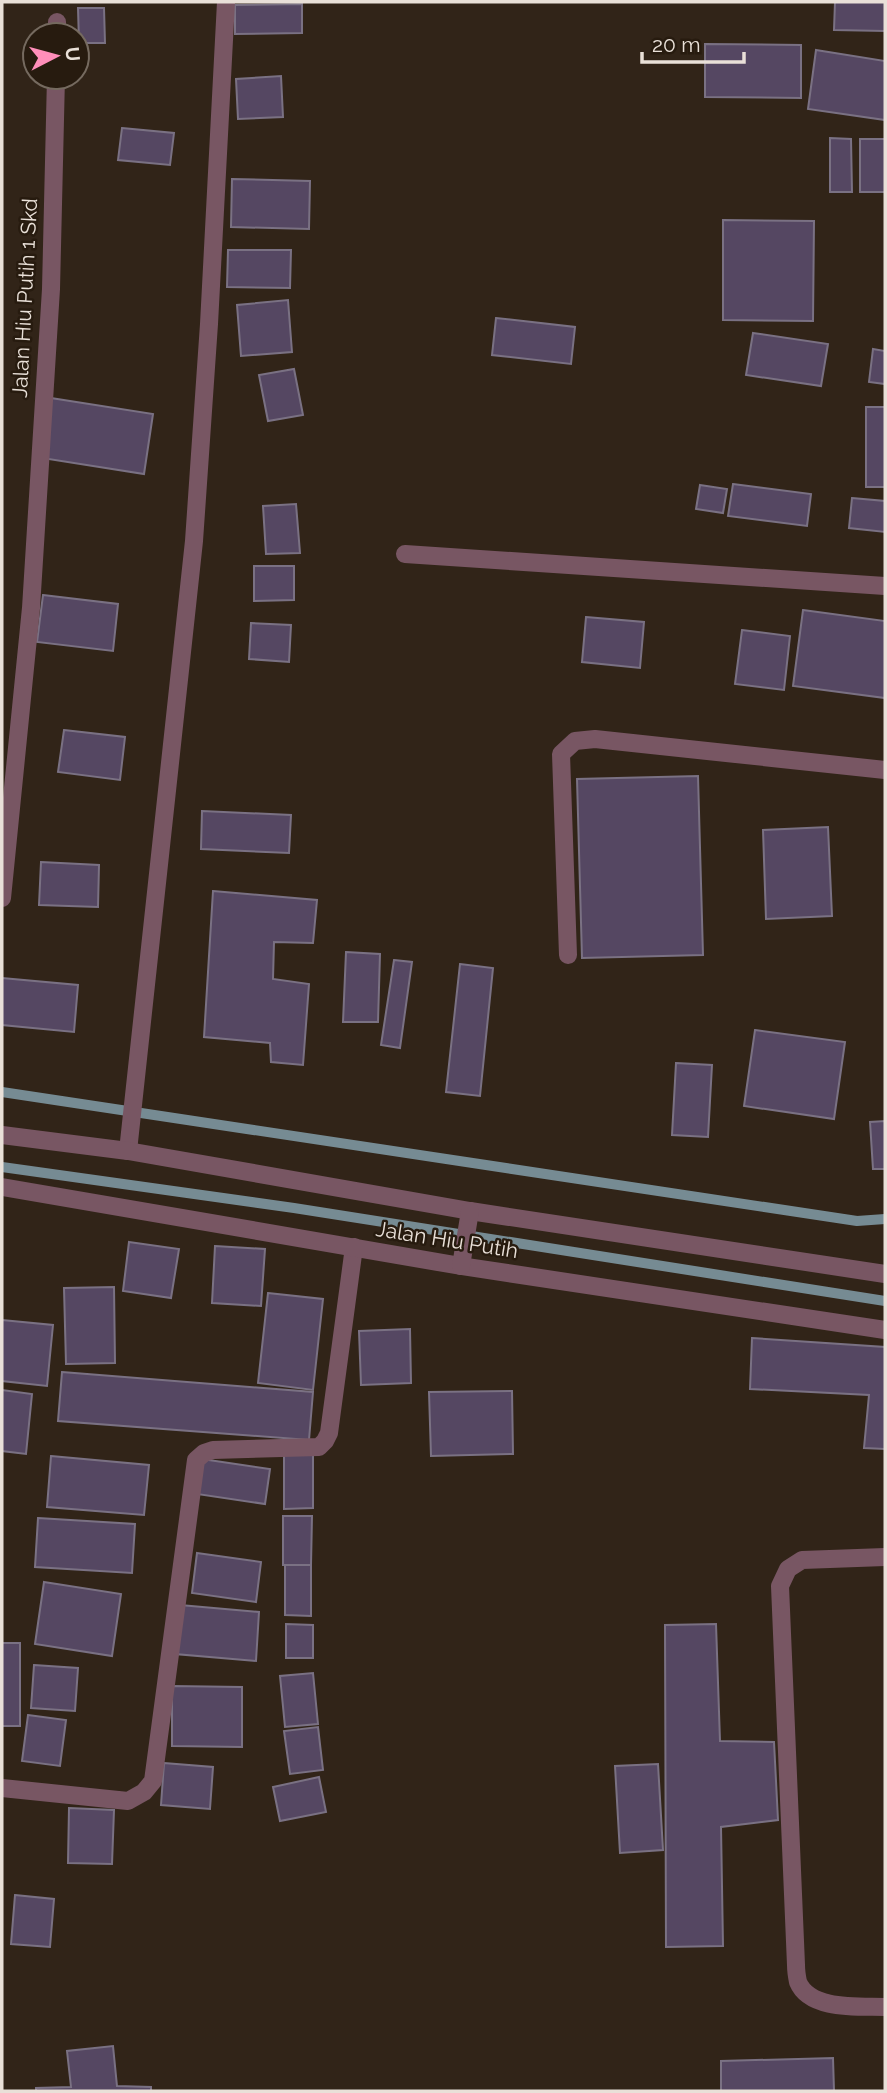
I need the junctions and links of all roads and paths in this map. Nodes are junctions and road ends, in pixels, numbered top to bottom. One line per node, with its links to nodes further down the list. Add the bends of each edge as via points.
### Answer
1 (226, 2): 9 (street, via 194,541)
2 (56, 91): 6 (street, Jalan Hiu Putih 1 Skd, via 51,289 31,608)
3 (405, 554): 4 (street)
4 (885, 586)
5 (885, 770): 7 (street, via 595,739 575,741 561,754)
6 (2, 898)
7 (568, 954)
8 (2, 1135): 9 (street, Jalan Hiu Putih)
9 (128, 1151): 11 (street, Jalan Hiu Putih)
10 (2, 1187): 12 (street, Jalan Hiu Putih)
11 (470, 1211): 13 (street); 14 (street, Jalan Hiu Putih)
12 (354, 1247): 13 (street, Jalan Hiu Putih); 17 (street, via 326,1441 319,1447 213,1451 197,1460 153,1782 128,1801)
13 (461, 1266): 15 (street, Jalan Hiu Putih)
14 (885, 1274)
15 (885, 1330)
16 (885, 1557): 18 (street, via 802,1560 788,1569 780,1586 799,1983 814,1998 831,2005)
17 (2, 1788)
18 (885, 2007)

